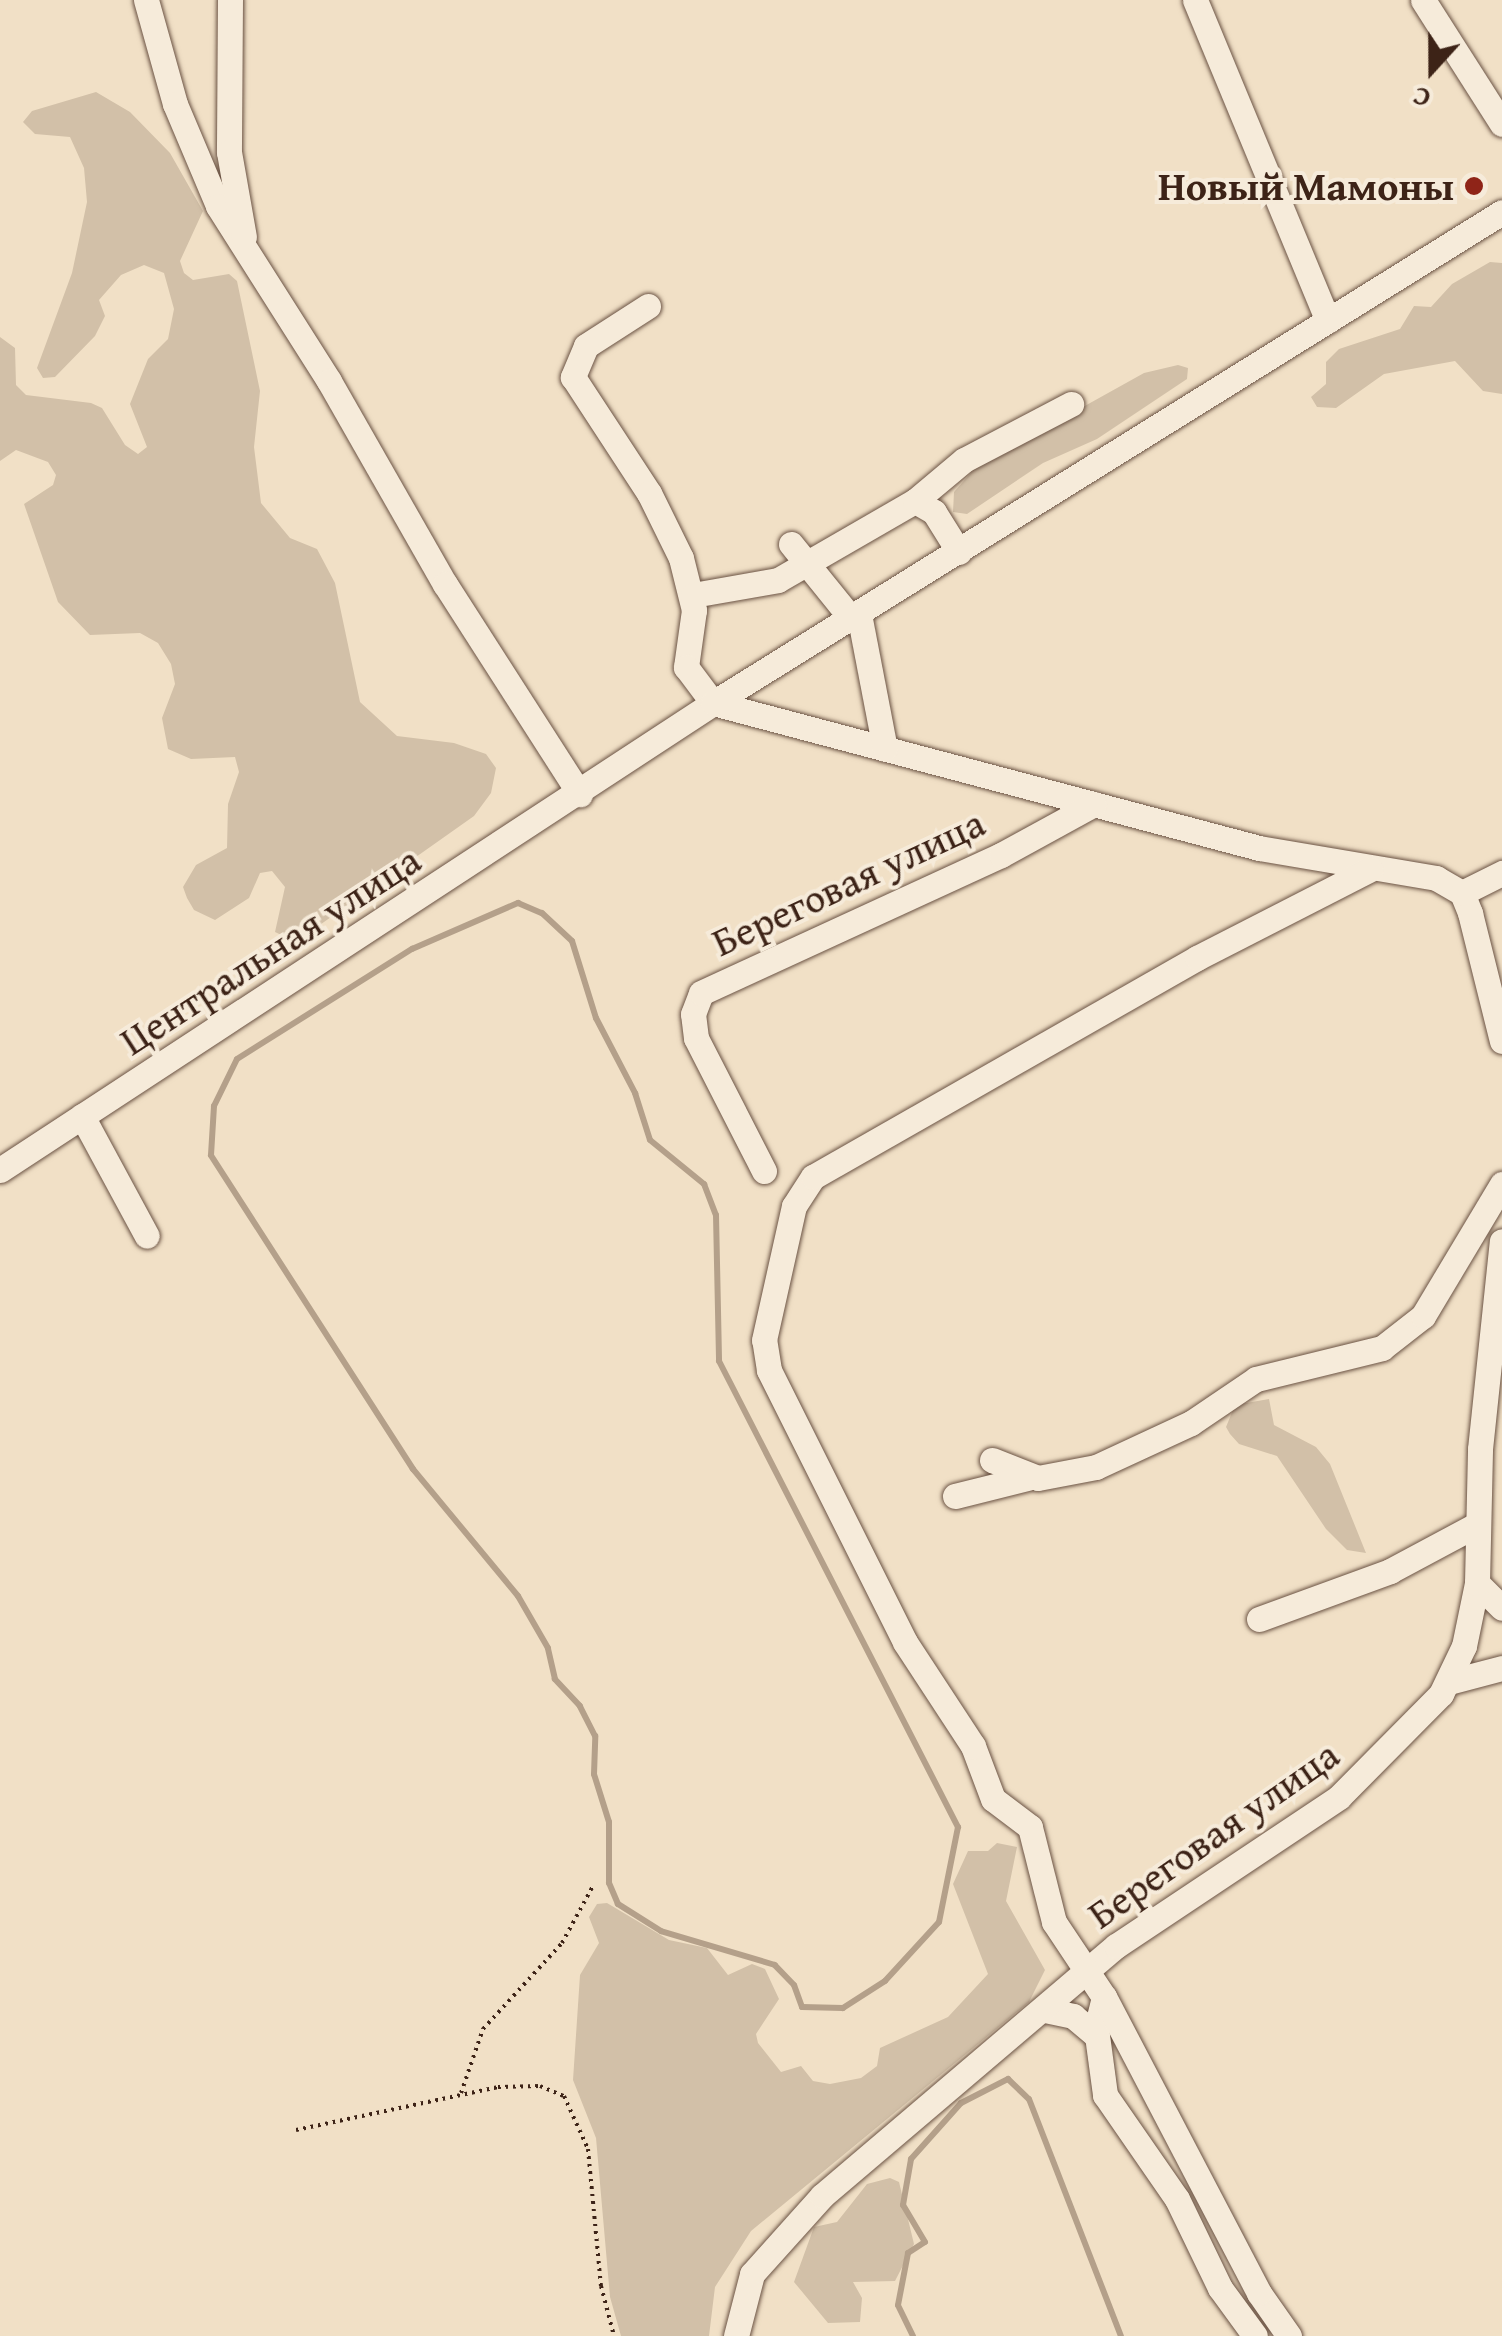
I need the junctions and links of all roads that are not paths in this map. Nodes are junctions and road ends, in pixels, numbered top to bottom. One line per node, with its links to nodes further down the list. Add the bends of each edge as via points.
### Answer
1 (146, 0): 7 (street, via 200,171)
2 (230, 0): 7 (street, via 230,152)
3 (1196, 0): 9 (street)
4 (1423, 0): 5 (street)
5 (1502, 124)
6 (1502, 212): 9 (street, Центральная улица)
7 (246, 252): 19 (street)
8 (648, 306): 15 (street, via 586,346 573,378 649,493)
9 (1328, 320): 13 (street, Центральная улица)
10 (1071, 404): 11 (street, via 964,460)
11 (915, 500): 13 (street, via 934,512); 14 (street)
12 (792, 544): 14 (street)
13 (958, 552): 16 (street, Центральная улица)
14 (810, 565): 15 (street, via 762,586); 16 (street)
15 (693, 596): 17 (street, via 686,667)
16 (855, 616): 17 (street, Центральная улица); 18 (street)
17 (712, 703): 18 (street, Береговая улица); 19 (street, Центральная улица)
18 (885, 749): 20 (street, Береговая улица)
19 (580, 794): 25 (street, Центральная улица)
20 (1094, 804): 21 (street, Береговая улица, via 1259,848); 27 (street, Береговая улица, via 1001,855 701,994 693,1014 696,1038)
21 (1371, 868): 23 (street, Береговая улица, via 1436,878); 40 (street, via 1197,958 813,1177 794,1206 766,1322 768,1370 905,1642 983,1765 992,1799 1030,1827 1049,1910)
22 (1502, 874): 23 (street)
23 (1462, 892): 24 (street)
24 (1502, 1040)
25 (82, 1116): 26 (street, Центральная улица); 29 (street)
26 (0, 1170)
27 (764, 1172)
28 (1502, 1184): 32 (street, via 1423,1316 1394,1342 1353,1358 1271,1373 1123,1457)
29 (147, 1236)
30 (1502, 1241): 34 (street, Береговая улица)
31 (992, 1460): 32 (street)
32 (1038, 1478): 33 (street)
33 (956, 1496)
34 (1476, 1526): 35 (street, Береговая улица); 37 (street, via 1390,1571)
35 (1476, 1582): 36 (street); 39 (street, Береговая улица, via 1464,1646)
36 (1502, 1608)
37 (1259, 1619)
38 (1502, 1668): 39 (street)
39 (1448, 1682): 40 (street, Береговая улица, via 1339,1797)
40 (1088, 1969): 41 (street); 42 (street, Береговая улица)
41 (1104, 1997): 43 (street); 46 (street)
42 (1045, 2010): 43 (street, via 1082,2021); 44 (street, Береговая улица, via 822,2196 768,2251 739,2308)
43 (1097, 2036): 45 (street, via 1114,2114 1177,2199 1220,2288)
44 (736, 2336)
45 (1256, 2336)
46 (1288, 2336)

